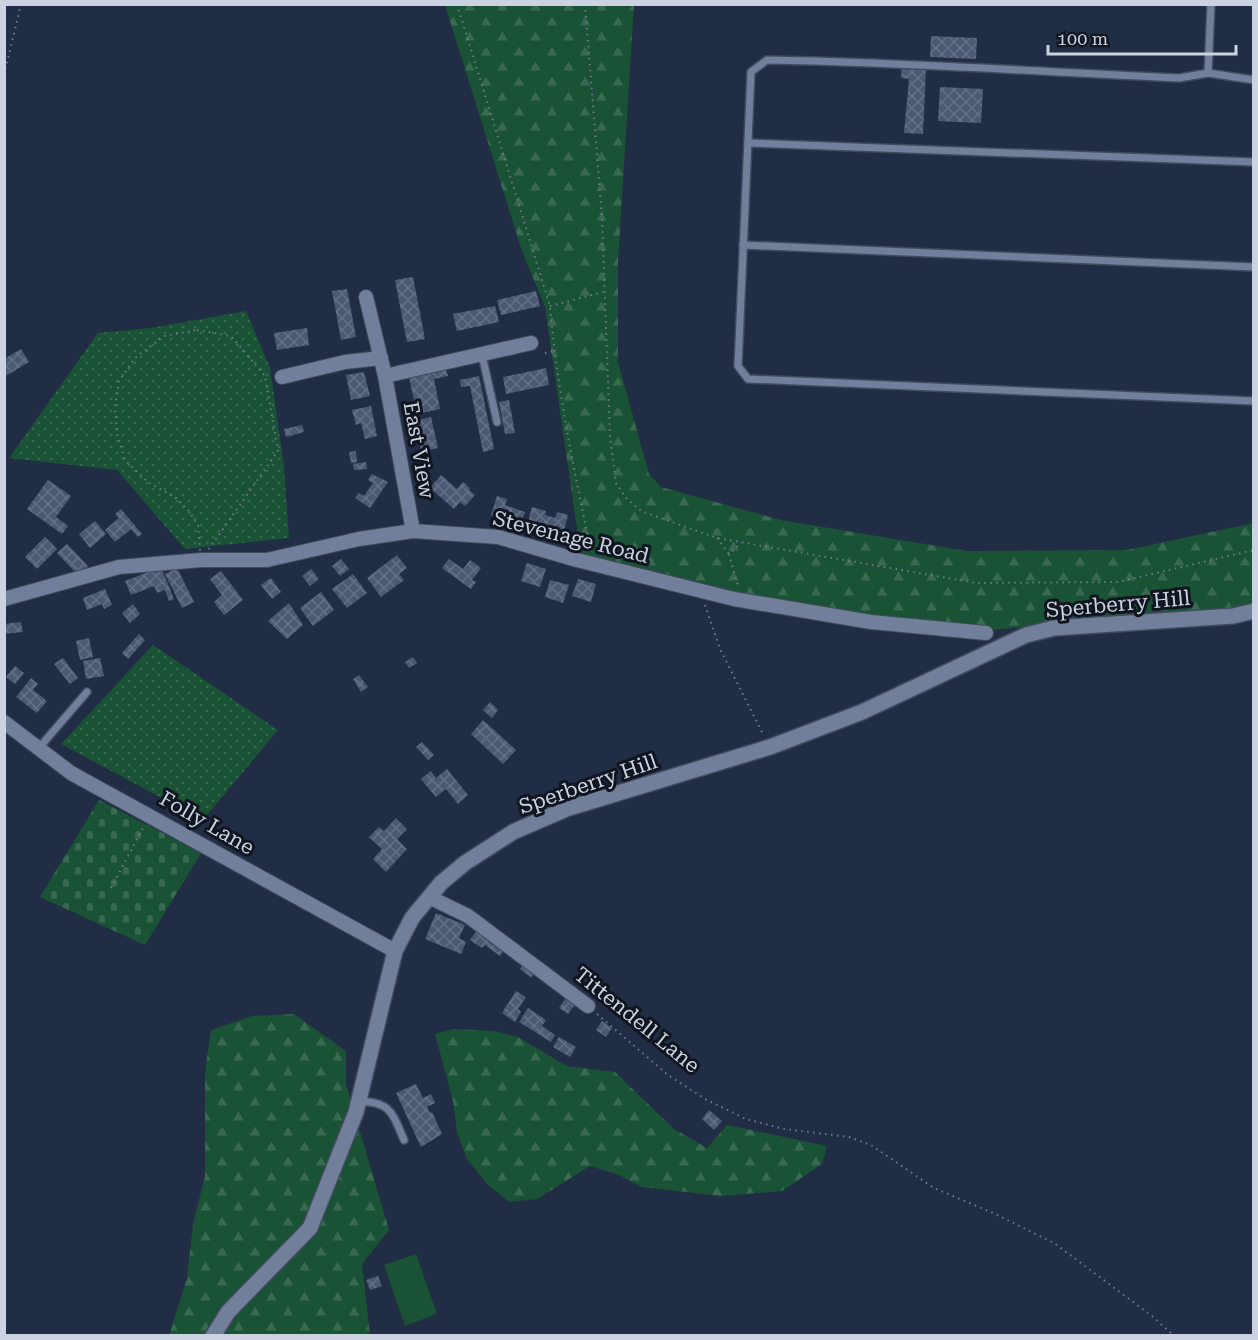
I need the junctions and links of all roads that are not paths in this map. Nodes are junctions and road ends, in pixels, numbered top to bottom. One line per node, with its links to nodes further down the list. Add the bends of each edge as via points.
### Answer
1 (1211, 4): 2 (lane)
2 (1208, 73): 3 (lane); 4 (lane, via 1179,78 889,62 766,60 751,72)
3 (1254, 80)
4 (748, 143): 5 (lane); 6 (lane)
5 (1254, 162)
6 (743, 245): 7 (lane); 14 (lane, via 738,366 748,379)
7 (1254, 267)
8 (366, 297): 11 (street, East View)
9 (531, 343): 10 (street)
10 (482, 355): 12 (street); 15 (lane)
11 (381, 358): 12 (street, East View); 13 (street)
12 (385, 375): 16 (street, East View)
13 (282, 377)
14 (1254, 401)
15 (497, 422)
16 (413, 531): 17 (street, Stevenage Road, via 267,560 201,560 119,567); 19 (street, Stevenage Road, via 498,537 701,591 871,622)
17 (4, 599)
18 (1254, 611): 23 (street, Sperberry Hill, via 1233,616 1053,628 1026,635 862,712 770,747 566,809 513,832 465,863)
19 (986, 633)
20 (87, 692): 22 (lane)
21 (4, 722): 22 (street, Folly Lane)
22 (38, 749): 24 (street, Folly Lane, via 71,773)
23 (429, 897): 24 (street, Sperberry Hill); 25 (street, Tittendell Lane, via 468,916)
24 (394, 951): 26 (street, Sperberry Hill)
25 (588, 1006)
26 (358, 1101): 27 (lane, via 378,1102 389,1109); 28 (street, Sperberry Hill, via 310,1228 228,1312)
27 (404, 1140)
28 (213, 1335)

